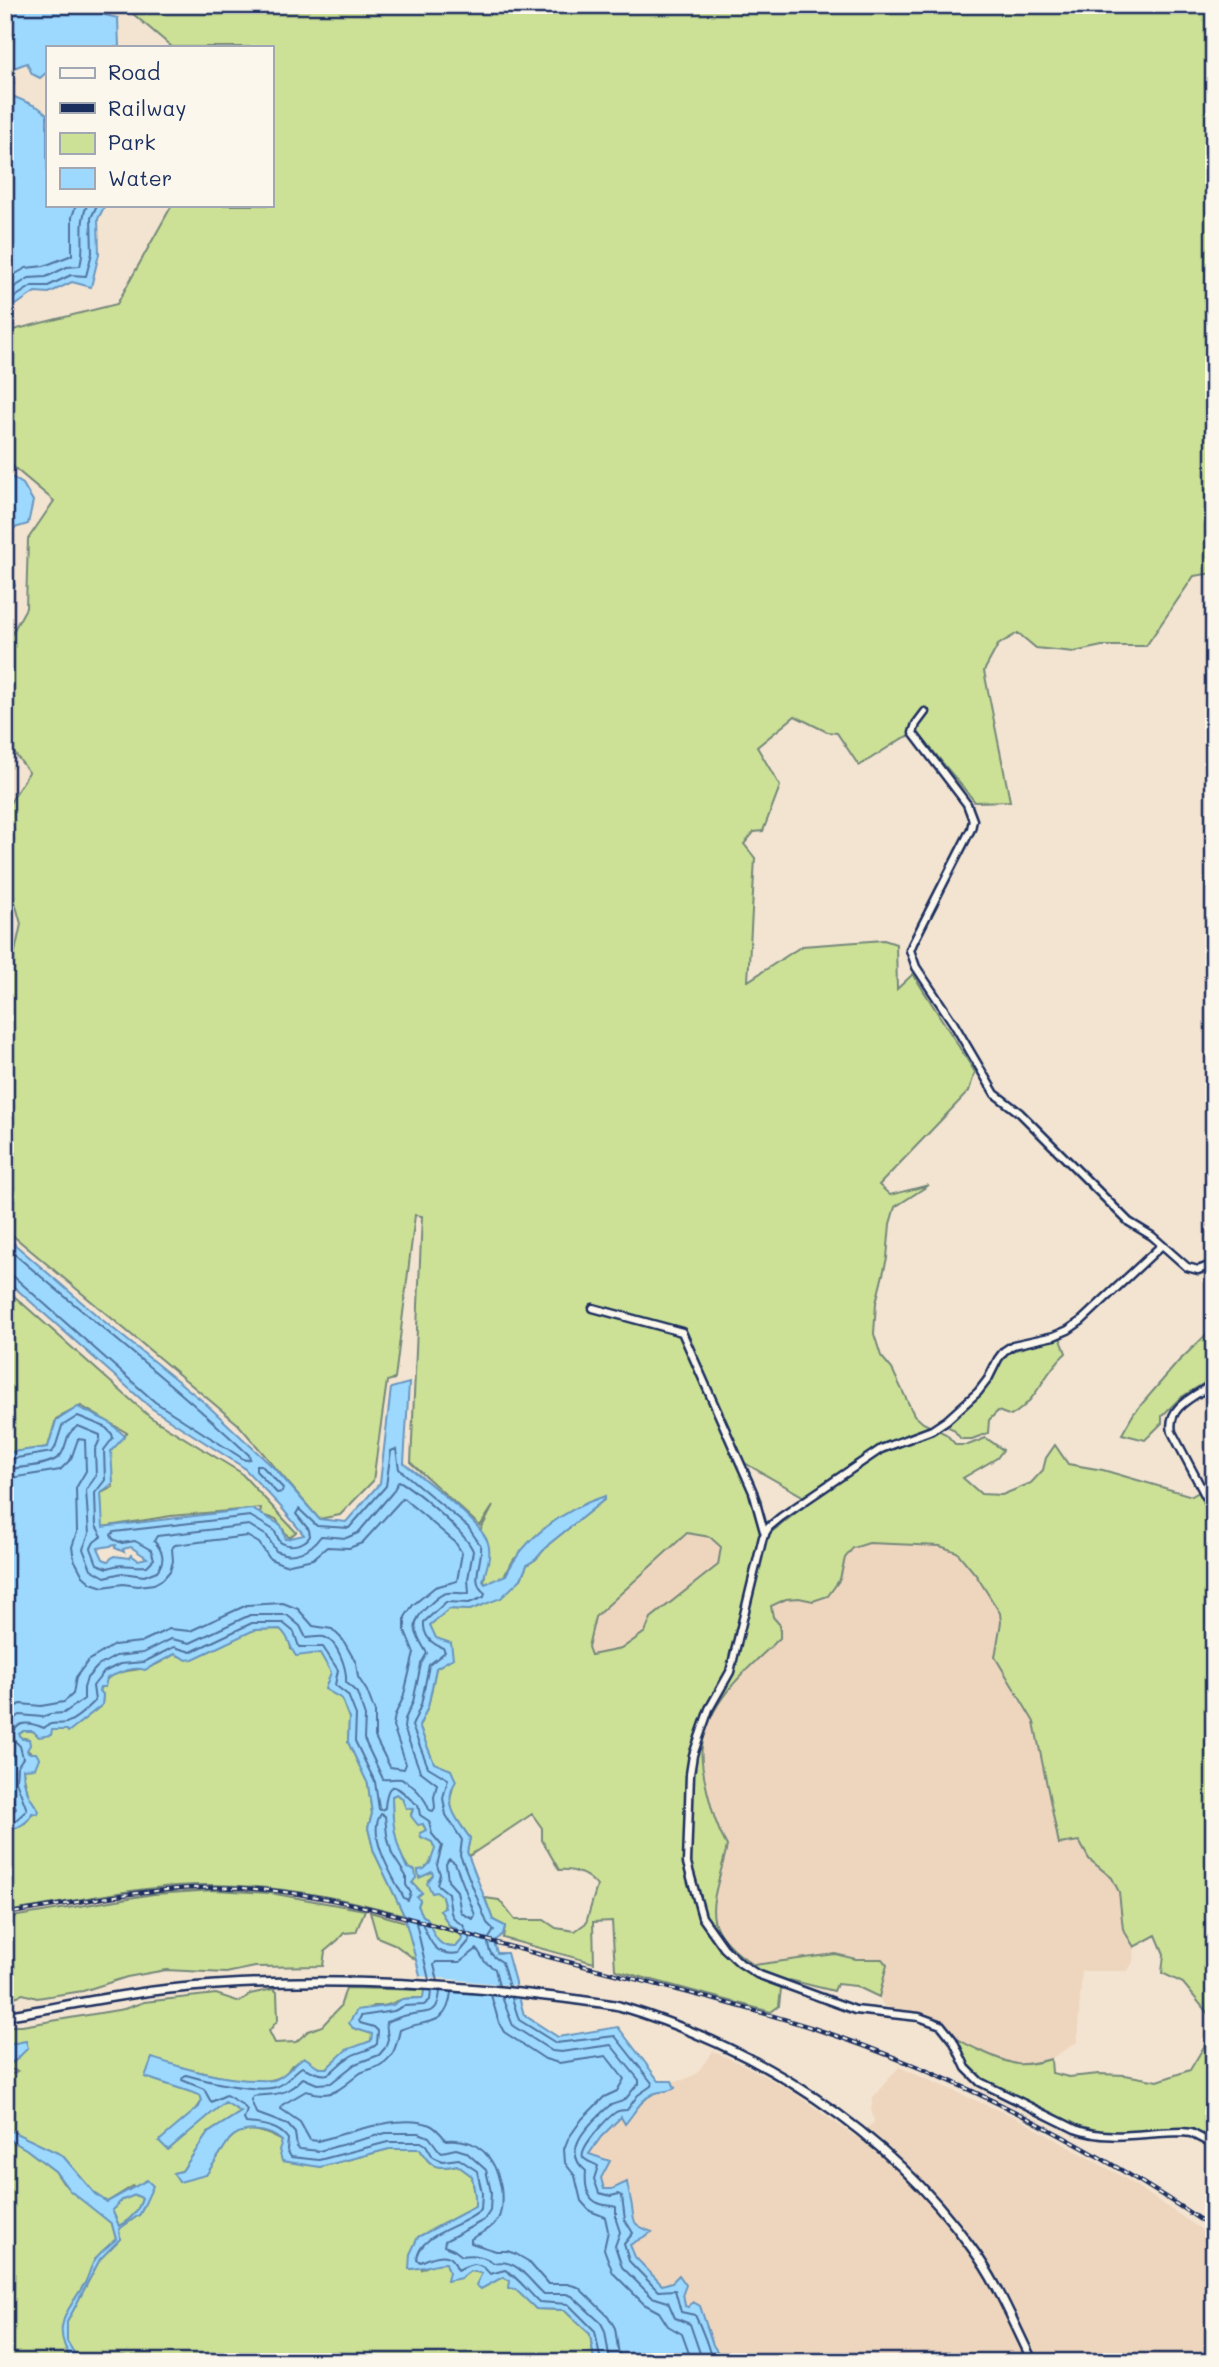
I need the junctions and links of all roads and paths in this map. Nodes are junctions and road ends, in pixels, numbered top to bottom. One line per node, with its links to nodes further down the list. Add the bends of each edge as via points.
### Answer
1 (925, 712): 2 (street, via 913,733 967,804 973,820 913,943 916,967 995,1094 1129,1222)
2 (1162, 1245): 3 (street, via 1192,1269); 7 (street, via 1068,1330 1004,1351 978,1392 947,1420 881,1449 781,1517)
3 (1214, 1264)
4 (593, 1308): 7 (street, via 682,1332 744,1468)
5 (1214, 1383): 6 (street, via 1181,1405 1170,1425)
6 (1214, 1512)
7 (765, 1535): 9 (street, via 730,1672 709,1709 690,1774 687,1863 710,1930 740,1963 757,1974 855,2010 919,2017 941,2025 975,2078 1075,2130 1106,2137 1192,2133)
8 (5, 2016): 10 (street, via 154,1991 339,1980 418,1983 617,2005 700,2035 794,2084 887,2154 970,2245 995,2283)
9 (1214, 2145)
10 (1032, 2360)

